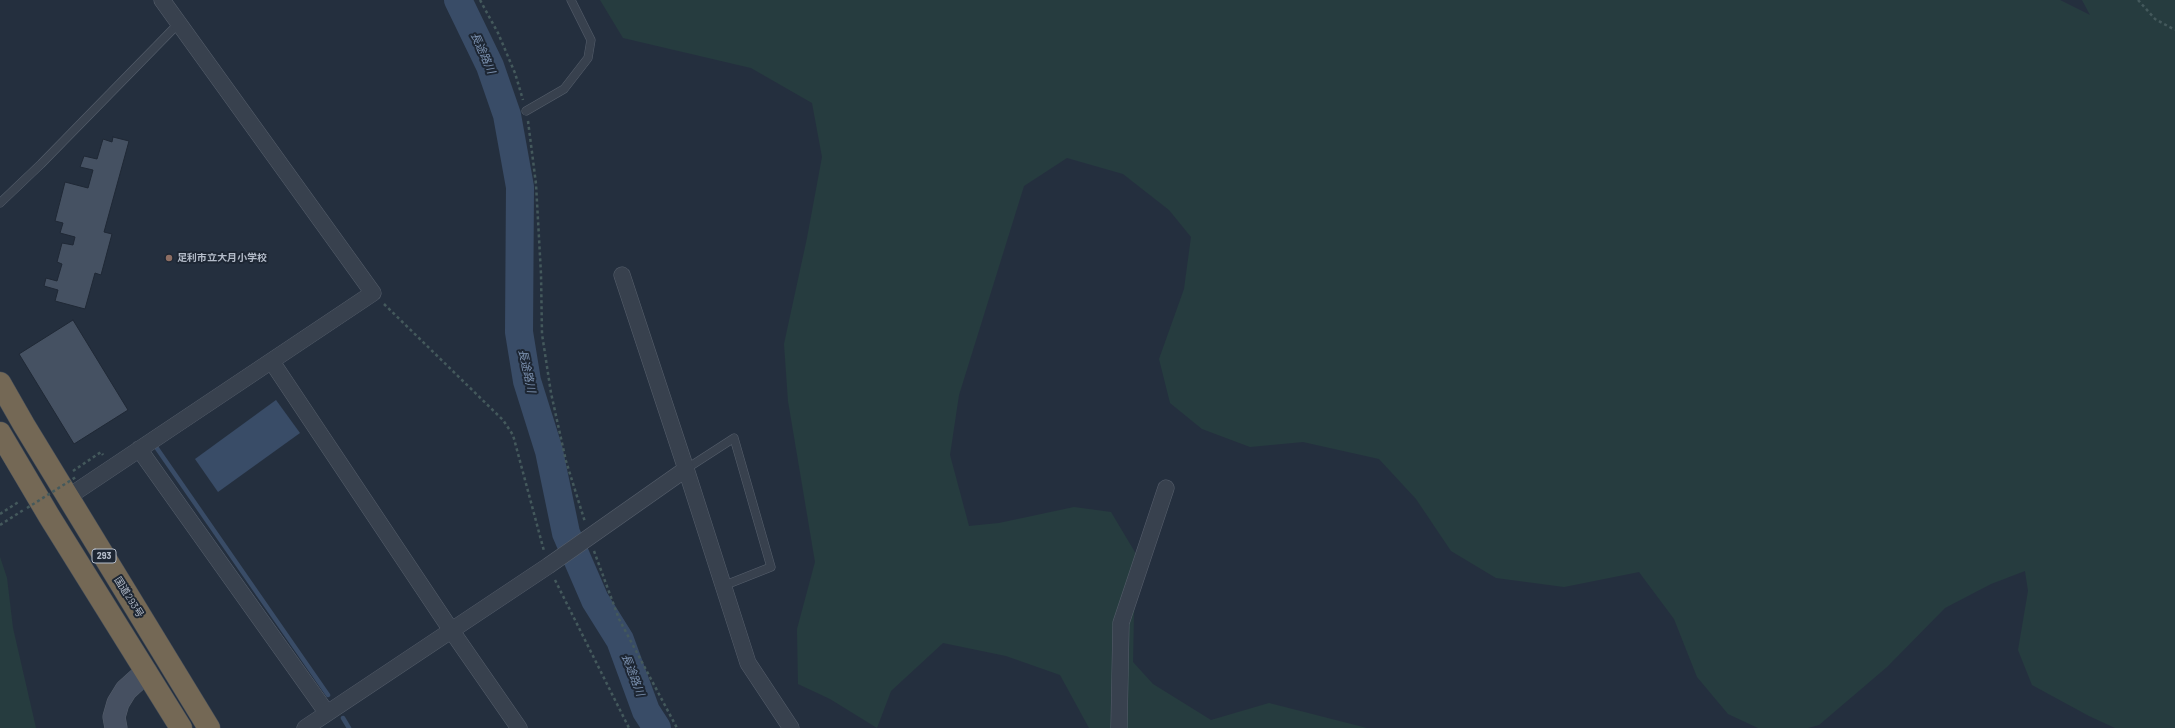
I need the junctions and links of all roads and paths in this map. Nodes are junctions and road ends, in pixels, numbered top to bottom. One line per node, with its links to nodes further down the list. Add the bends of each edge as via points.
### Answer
1 (162, 0): 5 (street)
2 (480, 0): 7 (path, via 498,32)
3 (571, 0): 7 (lane, via 591,40 588,58 564,89)
4 (2138, 0): 6 (path, via 2155,19)
5 (179, 23): 8 (lane); 10 (street)
6 (2175, 30)
7 (526, 111): 21 (path, via 536,184 542,334 551,393 566,460)
8 (0, 203)
9 (622, 275): 15 (street)
10 (373, 293): 11 (street); 22 (path, via 503,420 513,435)
11 (272, 362): 14 (street); 24 (street)
12 (0, 383): 16 (highway, 国道293号 / 293)
13 (0, 433): 25 (highway, 293)
14 (139, 449): 16 (street); 26 (street)
15 (686, 469): 21 (street); 23 (street); 23 (lane, via 734,438 771,567)
16 (72, 487): 20 (path, bridge); 29 (highway, 国道293号 / 293)
17 (1166, 488): 35 (street, via 1121,623)
18 (13, 506): 19 (path)
19 (0, 514)
20 (0, 525)
21 (589, 538): 22 (street); 33 (path, via 619,619)
22 (551, 564): 24 (street); 32 (path)
23 (723, 586): 34 (street, via 748,663)
24 (451, 630): 26 (street); 31 (street)
25 (146, 672): 27 (street, via 126,690 118,703 114,717); 28 (highway, 293)
26 (328, 713): 30 (street)
27 (116, 728)
28 (181, 728)
29 (209, 728)
30 (305, 728)
31 (519, 728)
32 (629, 728)
33 (677, 728)
34 (791, 728)
35 (1119, 728)

